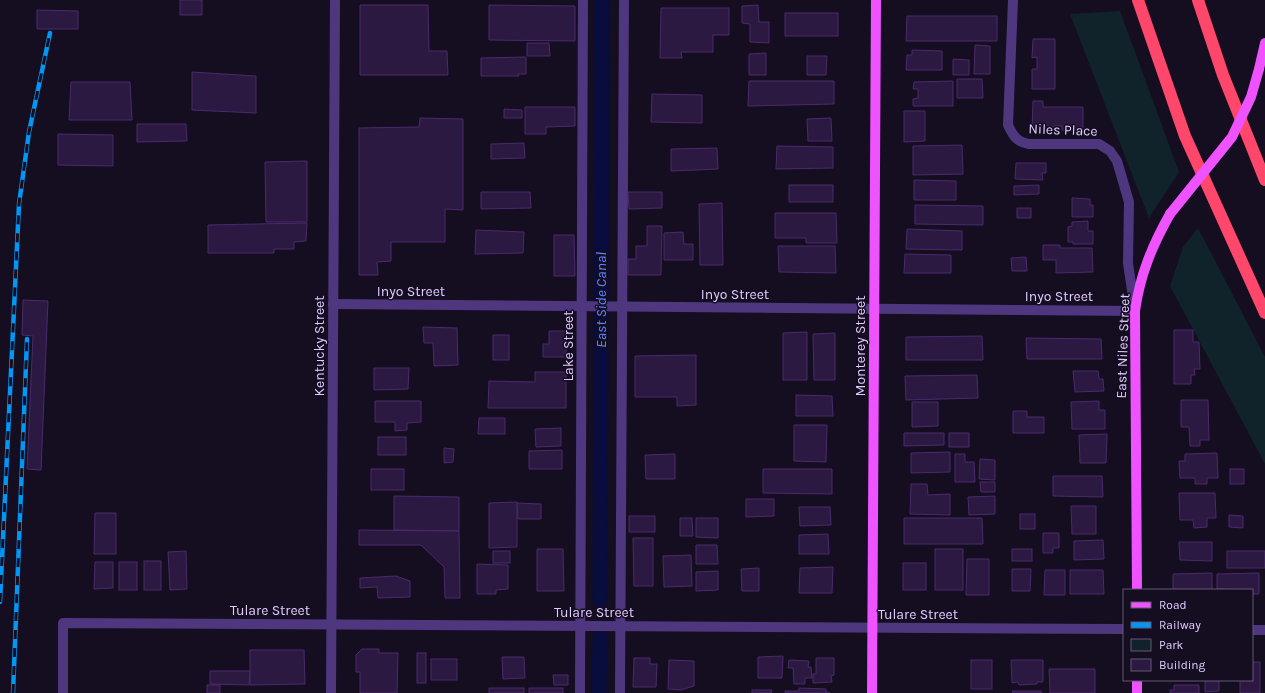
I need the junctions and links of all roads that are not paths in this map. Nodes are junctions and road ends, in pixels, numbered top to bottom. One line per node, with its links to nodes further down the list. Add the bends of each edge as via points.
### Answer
1 (335, 0): 10 (street, Kentucky Street)
2 (583, 0): 11 (street, Lake Street)
3 (624, 0): 12 (street)
4 (876, 0): 13 (main road, Monterey Street)
5 (1013, 0): 14 (street, Niles Place, via 1008,125 1020,142 1099,144 1110,151 1117,161 1129,202 1128,263)
6 (1138, 0): 15 (highway, via 1185,136)
7 (1198, 0): 9 (highway, via 1223,75)
8 (1265, 42): 14 (main road, East Niles Street, bridge, via 1251,97 1232,137 1170,214 1154,241 1144,266)
9 (1265, 180)
10 (334, 304): 11 (street, Inyo Street); 17 (street, Kentucky Street)
11 (582, 306): 12 (street, Inyo Street); 18 (street, Lake Street)
12 (622, 306): 13 (street, Inyo Street); 19 (street)
13 (874, 309): 14 (street, Inyo Street); 20 (main road, Monterey Street)
14 (1135, 311): 16 (main road, East Niles Street)
15 (1265, 313)
16 (1137, 589)
17 (332, 625): 18 (street, Tulare Street); 25 (street, Tulare Street, via 63,623); 26 (street, Kentucky Street)
18 (580, 626): 19 (street, Tulare Street); 27 (street, Lake Street)
19 (621, 626): 20 (street, Tulare Street); 28 (street)
20 (872, 628): 21 (street, Tulare Street); 29 (main road, Monterey Street)
21 (1123, 629)
22 (1253, 630): 23 (street)
23 (1265, 630)
24 (1137, 681): 30 (main road)
25 (63, 693)
26 (332, 693)
27 (580, 693)
28 (620, 693)
29 (872, 693)
30 (1137, 693)

